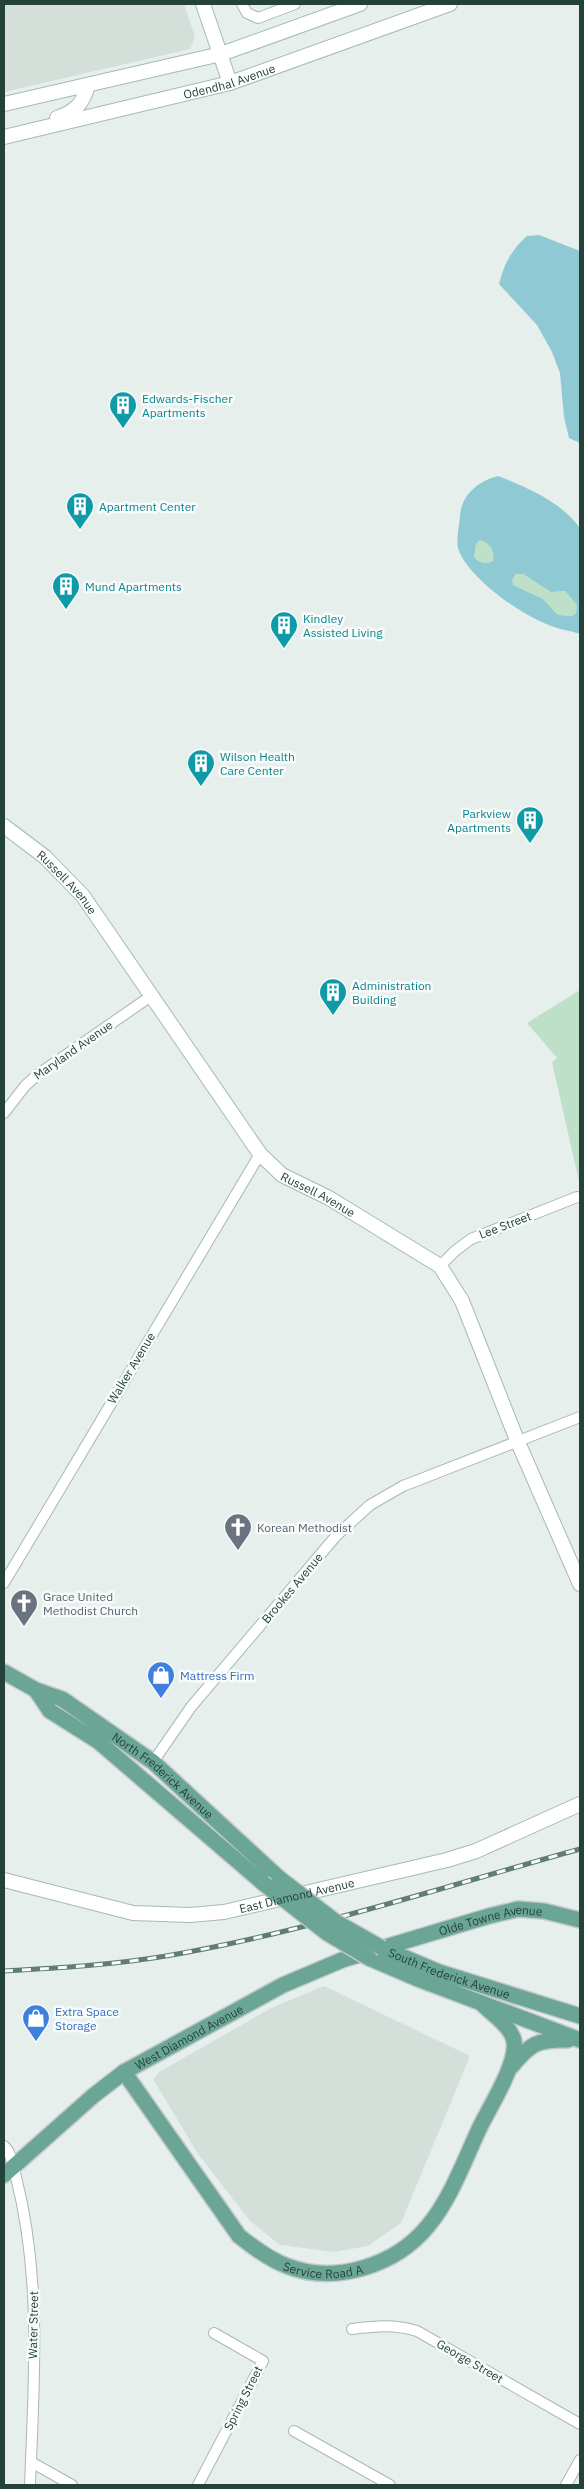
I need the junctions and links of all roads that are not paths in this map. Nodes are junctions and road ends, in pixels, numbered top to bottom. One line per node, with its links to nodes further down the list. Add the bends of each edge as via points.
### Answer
1 (203, 4): 6 (street)
2 (242, 4): 3 (street, via 247,13 258,18)
3 (295, 4)
4 (360, 4): 6 (street)
5 (450, 4): 7 (street, Odendhal Avenue)
6 (222, 54): 7 (street); 8 (street)
7 (230, 83): 10 (street, Odendhal Avenue)
8 (88, 85): 9 (street); 10 (street, via 82,104 72,113)
9 (4, 104)
10 (4, 136)
11 (4, 826): 12 (street, Russell Avenue, via 45,857 83,896)
12 (151, 996): 13 (street, Maryland Avenue, via 37,1075); 14 (street, Russell Avenue)
13 (4, 1113)
14 (260, 1154): 16 (street, Russell Avenue, via 282,1175 329,1198); 19 (street, Walker Avenue)
15 (577, 1197): 16 (street, Lee Street, via 471,1239)
16 (440, 1266): 18 (street, Russell Avenue, via 462,1301)
17 (580, 1416): 18 (street, Brookes Avenue)
18 (517, 1440): 20 (street, Russell Avenue); 23 (street, Brookes Avenue, via 403,1486 352,1520 184,1714)
19 (4, 1583)
20 (580, 1584)
21 (4, 1672): 22 (main road, North Frederick Avenue)
22 (36, 1690): 23 (main road, North Frederick Avenue, via 62,1699); 29 (main road, North Frederick Avenue, bridge, via 50,1711 99,1742 264,1883 327,1933)
23 (153, 1762): 25 (main road, North Frederick Avenue)
24 (580, 1804): 26 (street, East Diamond Avenue, via 476,1851 447,1860 224,1912 190,1915 133,1913)
25 (279, 1878): 31 (main road, South Frederick Avenue, bridge, via 336,1922 382,1948 439,1972)
26 (4, 1880)
27 (580, 1920): 28 (main road, Olde Towne Avenue, via 544,1911 518,1909)
28 (401, 1941): 33 (main road, West Diamond Avenue, via 342,1960 283,1985)
29 (368, 1958): 30 (main road, South Frederick Avenue)
30 (482, 2004): 32 (main road, South Frederick Avenue); 34 (main road, via 514,2039)
31 (580, 2016)
32 (580, 2040): 34 (main road, via 539,2041)
33 (124, 2072): 34 (main road, Service Road A, via 239,2236 258,2251 287,2266 332,2273 358,2270 384,2261 406,2248 428,2226); 36 (main road, West Diamond Avenue)
34 (507, 2072)
35 (4, 2146): 36 (street, Water Street, via 7,2148)
36 (8, 2171): 42 (street, Water Street, via 24,2210 34,2290)
37 (352, 2329): 39 (street, George Street, via 384,2324 417,2331)
38 (214, 2333): 45 (street, Spring Street, via 262,2361)
39 (580, 2424)
40 (294, 2431): 46 (street)
41 (580, 2460): 47 (street)
42 (30, 2462): 43 (street, Water Street); 44 (street)
43 (30, 2485)
44 (72, 2485)
45 (198, 2485)
46 (390, 2485)
47 (566, 2485)

